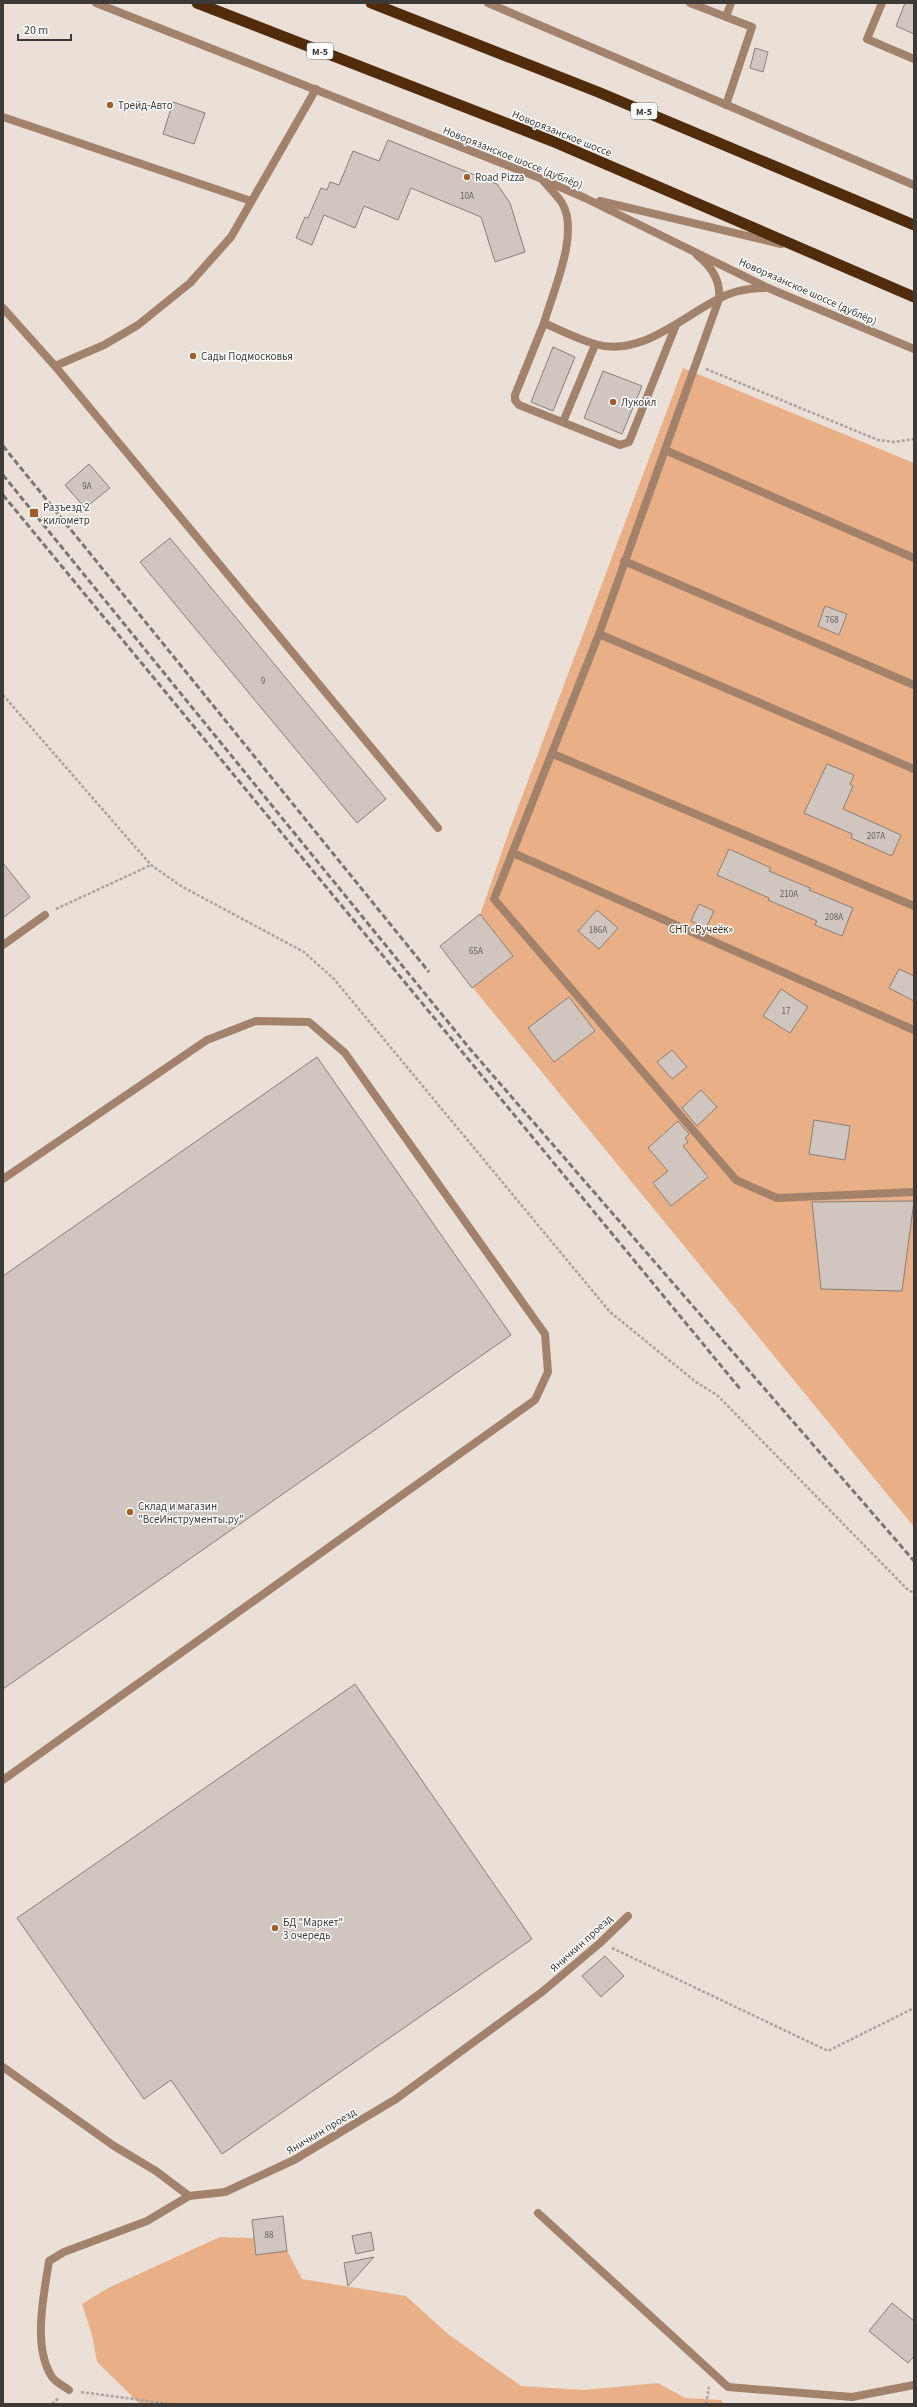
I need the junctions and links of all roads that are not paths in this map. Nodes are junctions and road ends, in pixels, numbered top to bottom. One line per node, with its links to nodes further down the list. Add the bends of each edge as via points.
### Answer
1 (96, 3): 10 (street, Новорязанское шоссе (дублёр))
2 (197, 3): 18 (highway, Новорязанское шоссе / М-5, via 552,141)
3 (371, 3): 17 (highway, М-5, via 598,92)
4 (488, 3): 11 (street)
5 (690, 3): 8 (street)
6 (731, 3): 8 (street)
7 (882, 3): 9 (street, via 867,39)
8 (726, 17): 11 (street, via 752,27)
9 (914, 58)
10 (316, 89): 13 (street, Новорязанское шоссе (дублёр)); 16 (street)
11 (726, 105): 14 (street)
12 (3, 117): 16 (street)
13 (542, 179): 15 (street, Новорязанское шоссе (дублёр)); 24 (street, via 562,204 568,222 567,247)
14 (914, 185)
15 (585, 198): 18 (street); 19 (street, Новорязанское шоссе (дублёр))
16 (251, 201): 28 (street, via 231,237 190,283 138,326 104,345)
17 (914, 225)
18 (808, 250): 21 (highway, Новорязанское шоссе / М-5)
19 (692, 251): 20 (street, Новорязанское шоссе (дублёр)); 22 (street, via 706,262 717,277)
20 (768, 288): 22 (street, via 747,288); 27 (street, Новорязанское шоссе (дублёр))
21 (914, 297)
22 (719, 298): 25 (street); 30 (street)
23 (3, 308): 28 (street)
24 (544, 323): 26 (street); 29 (street, via 515,400 519,405)
25 (676, 325): 26 (street, via 633,344 614,347); 29 (street, via 629,442 620,446)
26 (595, 345): 29 (street)
27 (914, 349)
28 (55, 366): 37 (street)
29 (563, 422)
30 (665, 450): 31 (street); 32 (street)
31 (914, 558)
32 (624, 561): 33 (street); 34 (street)
33 (599, 634): 35 (street); 36 (street)
34 (914, 684)
35 (553, 754): 38 (street); 39 (street)
36 (914, 769)
37 (438, 828)
38 (513, 853): 42 (street); 44 (street, via 494,899 736,1180 777,1198)
39 (914, 906)
40 (45, 915): 41 (street)
41 (3, 945)
42 (914, 1030)
43 (3, 1179): 45 (street, via 206,1040 256,1021 309,1022 345,1053 545,1334 548,1372 535,1400)
44 (914, 1192)
45 (3, 1780)
46 (628, 1916): 48 (street, Яничкин проезд, via 542,1992 396,2099 294,2160 225,2192)
47 (3, 2067): 48 (street)
48 (189, 2196): 51 (street, via 147,2221 64,2252 49,2261 40,2325 45,2358 52,2377)
49 (538, 2213): 52 (street, via 728,2387)
50 (914, 2385): 52 (street)
51 (69, 2390)
52 (850, 2401)

